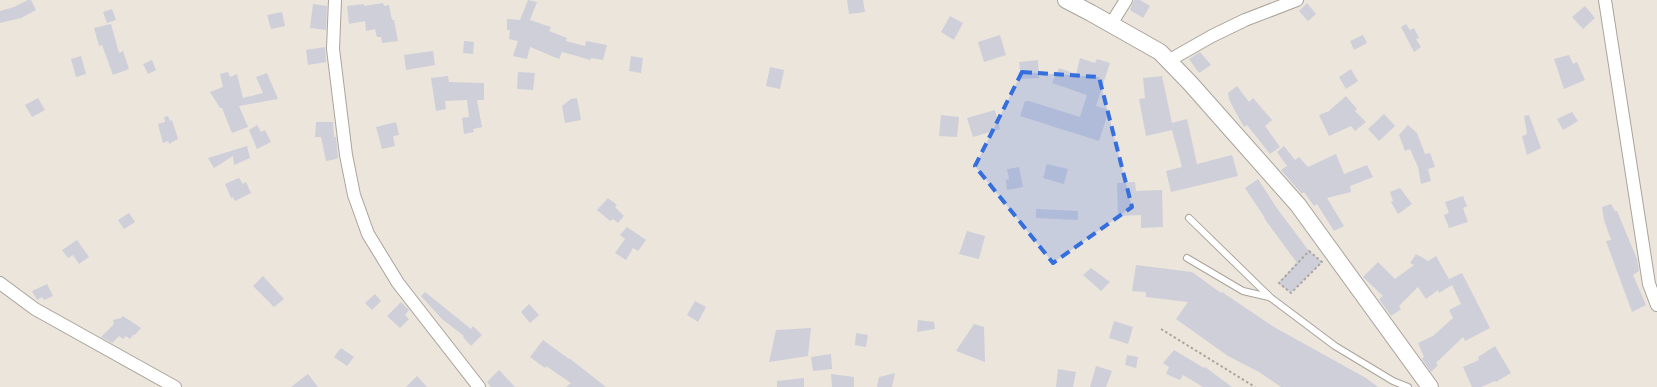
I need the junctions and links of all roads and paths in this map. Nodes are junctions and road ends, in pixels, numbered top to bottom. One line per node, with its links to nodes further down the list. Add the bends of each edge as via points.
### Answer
1 (334, 0): 16 (street, via 333,49 346,155 354,195 368,234 398,283)
2 (1066, 0): 6 (street)
3 (1126, 0): 6 (street)
4 (1297, 0): 7 (street, via 1245,20)
5 (1605, 0): 13 (street, via 1649,284)
6 (1111, 24): 7 (street, via 1160,52)
7 (1168, 61): 19 (street, via 1298,205)
8 (1189, 218): 12 (lane)
9 (1309, 251): 9 (path, via 1322,262 1291,294 1278,283)
10 (1187, 258): 12 (lane, via 1243,291)
11 (0, 283): 15 (street, via 35,309)
12 (1271, 298): 18 (lane, via 1335,346)
13 (1657, 305)
14 (1161, 329): 17 (path)
15 (175, 387)
16 (479, 387)
17 (1255, 387)
18 (1408, 387)
19 (1430, 387)

